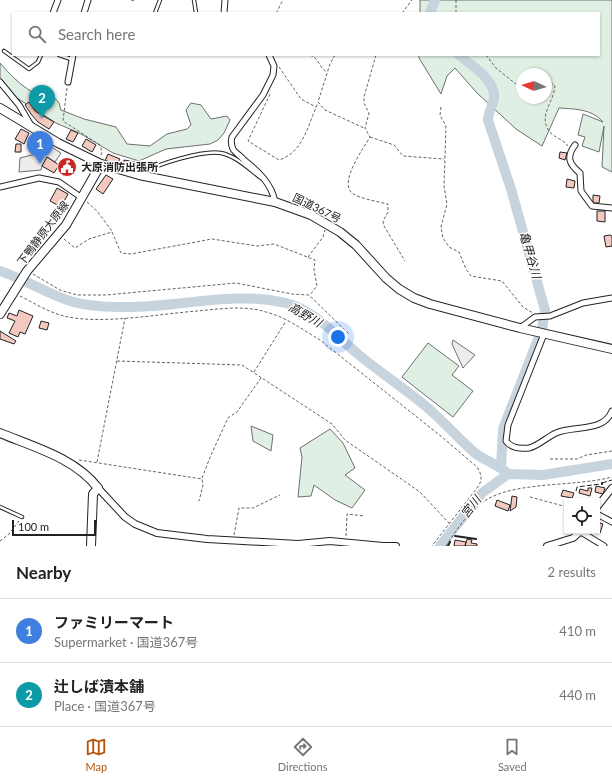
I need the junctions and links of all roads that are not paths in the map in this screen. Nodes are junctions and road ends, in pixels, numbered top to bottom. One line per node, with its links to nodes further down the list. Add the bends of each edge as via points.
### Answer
1 (58, 0): 6 (street)
2 (88, 0): 7 (street)
3 (160, 0): 8 (lane)
4 (194, 0): 9 (lane)
5 (225, 0): 10 (street)
6 (53, 12)
7 (84, 12)
8 (155, 12)
9 (196, 12)
10 (224, 12)
11 (4, 51): 12 (lane, via 29,69 38,62)
12 (41, 56)
13 (269, 56): 24 (street, via 274,66 269,85 231,141 237,153)
14 (72, 57): 16 (street)
15 (0, 82): 17 (street)
16 (68, 82)
17 (19, 105): 19 (street, via 18,110); 20 (street)
18 (0, 108): 19 (main road, 国道367号)
19 (11, 114): 20 (main road, 国道367号)
20 (34, 128): 22 (main road, 国道367号)
21 (575, 145): 28 (street, via 571,150 570,163 580,173 581,191 592,206)
22 (101, 164): 23 (main road, 国道367号); 26 (main road, 下鴨静原大原線)
23 (139, 175): 24 (lane, via 150,168 196,154 217,153 234,158); 27 (main road, 国道367号)
24 (266, 181): 27 (street, via 274,193)
25 (0, 187): 26 (street, via 39,178 59,182)
26 (82, 198): 30 (main road, 下鴨静原大原線, via 58,235 26,272)
27 (275, 202): 31 (main road, 国道367号, via 311,215 340,232 356,245 390,282 414,298)
28 (612, 208)
29 (612, 298): 31 (street, via 583,303 535,317)
30 (0, 314)
31 (520, 328): 32 (main road, 国道367号)
32 (540, 333): 33 (main road, 国道367号); 34 (street, via 508,425 506,441 510,446 531,448 556,433 604,422)
33 (612, 349)
34 (612, 411)
35 (0, 433): 36 (main road, via 72,464 88,475)
36 (98, 488): 45 (street, via 125,517 151,531); 47 (main road, via 93,494)
37 (612, 488): 38 (street)
38 (600, 503)
39 (0, 507): 41 (lane)
40 (600, 516): 42 (street)
41 (22, 517)
42 (612, 522)
43 (577, 534): 50 (street)
44 (586, 534): 51 (street)
45 (236, 542): 46 (street)
46 (326, 544): 48 (street, via 349,542)
47 (91, 546)
48 (384, 546): 49 (street)
49 (396, 546)
50 (547, 546)
51 (604, 546)

